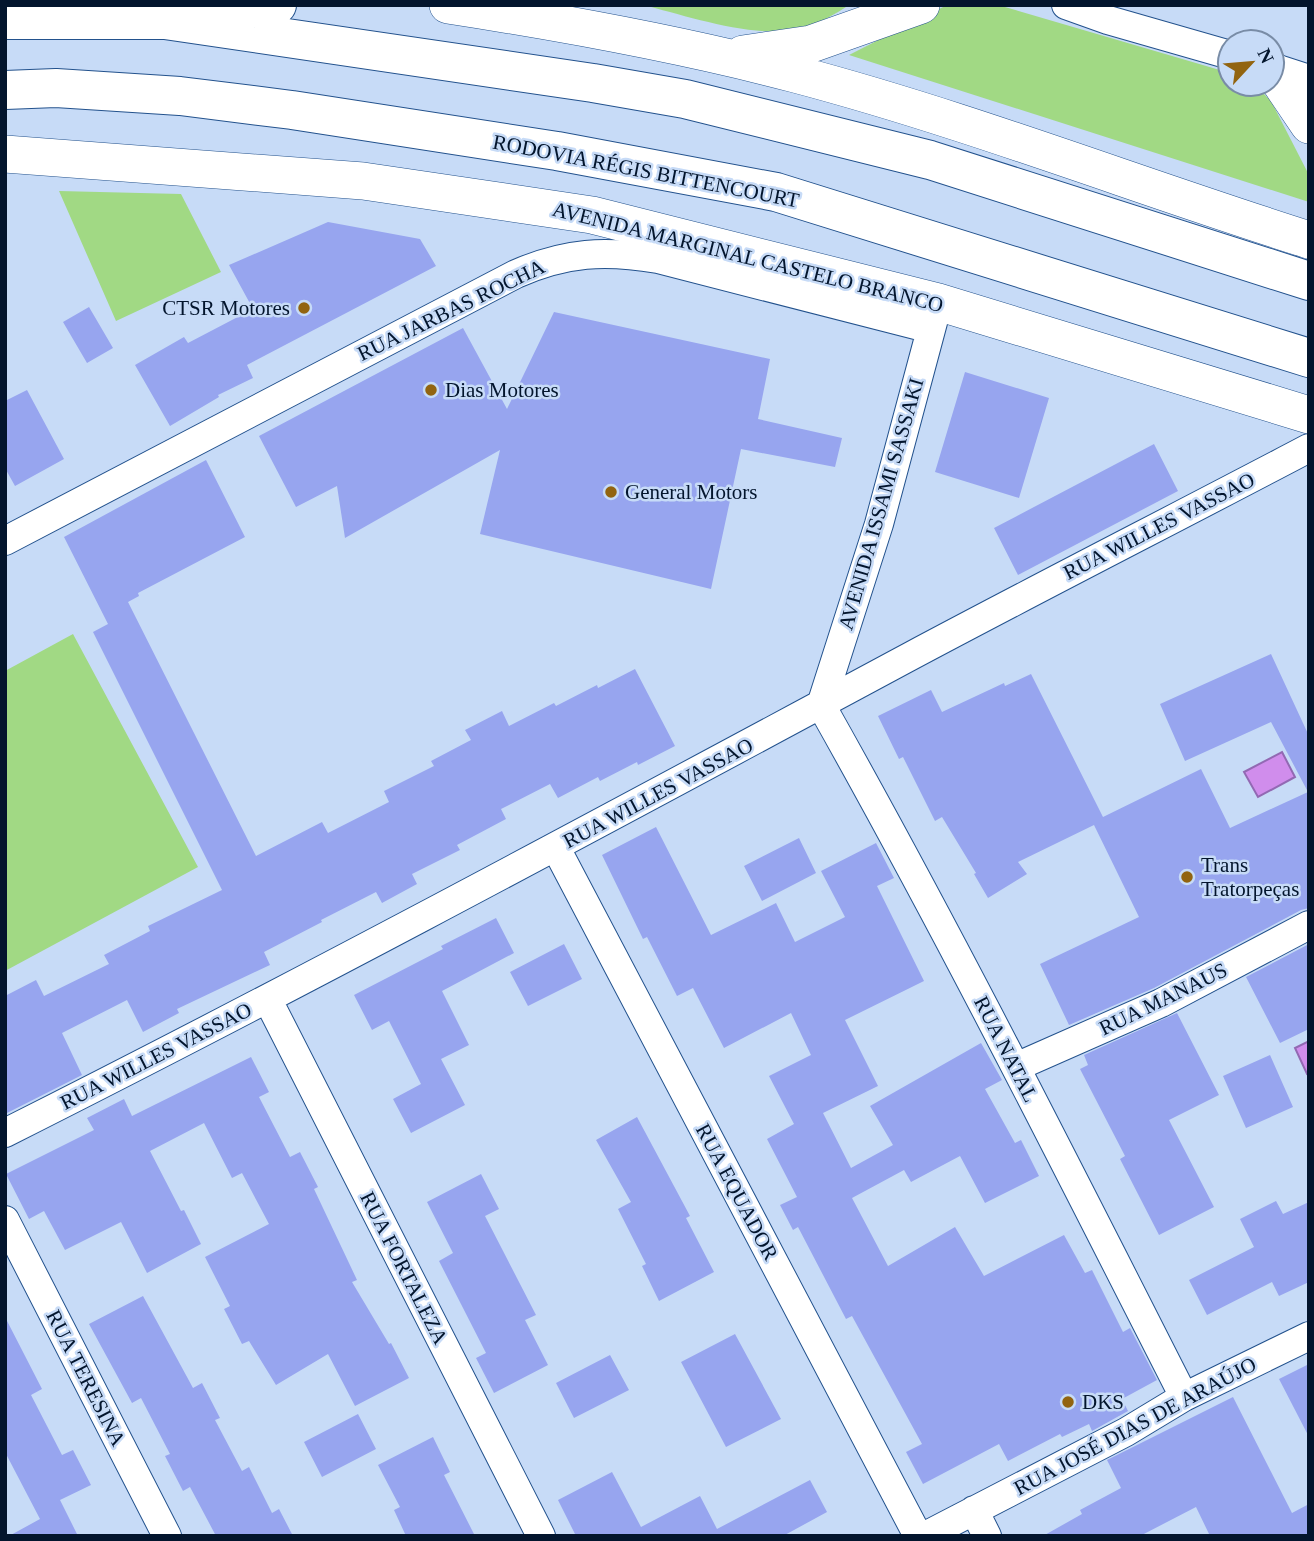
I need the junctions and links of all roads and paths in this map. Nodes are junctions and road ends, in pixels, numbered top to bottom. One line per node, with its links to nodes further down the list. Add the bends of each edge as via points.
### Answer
1 (277, 5): 7 (highway)
2 (448, 5): 9 (main road)
3 (920, 5): 9 (main road, via 811,44)
4 (1066, 5): 5 (street)
5 (1098, 13): 8 (street)
6 (5, 20): 7 (highway)
7 (165, 20): 18 (highway, via 685,99 930,160)
8 (1216, 51)
9 (722, 56): 16 (main road, via 978,130)
10 (1286, 72): 11 (street)
11 (1309, 79)
12 (5, 90): 20 (highway, RODOVIA RÉGIS BITTENCOURT, via 56,88 180,96 279,109 557,151 776,192)
13 (1286, 90): 14 (main road)
14 (1309, 125)
15 (5, 154): 17 (main road, AVENIDA MARGINAL CASTELO BRANCO, via 363,181 592,215)
16 (1309, 240)
17 (661, 246): 19 (main road, AVENIDA MARGINAL CASTELO BRANCO); 23 (street, RUA JARBAS ROCHA, via 627,254 566,256 534,266)
18 (1309, 281)
19 (934, 316): 21 (main road, AVENIDA MARGINAL CASTELO BRANCO); 24 (street, AVENIDA ISSAMI SASSAKI, via 879,524)
20 (1309, 358)
21 (1309, 415)
22 (1309, 448): 24 (street, RUA WILLES VASSAO)
23 (5, 541)
24 (821, 705): 25 (street, RUA WILLES VASSAO); 28 (street, RUA NATAL)
25 (556, 848): 27 (street, RUA WILLES VASSAO); 36 (street, RUA EQUADOR)
26 (1309, 925): 28 (street, RUA MANAUS, via 1161,1003)
27 (268, 1000): 29 (street, RUA WILLES VASSAO); 35 (street, RUA FORTALEZA)
28 (1016, 1067): 32 (street, RUA NATAL)
29 (5, 1133)
30 (5, 1220): 34 (street, RUA TERESINA)
31 (1309, 1336): 32 (street, RUA JOSÉ DIAS DE ARAÚJO)
32 (1184, 1397): 33 (street, RUA JOSÉ DIAS DE ARAÚJO)
33 (974, 1510): 37 (street, RUA JOSÉ DIAS DE ARAÚJO); 38 (street)
34 (167, 1536)
35 (541, 1536)
36 (918, 1536)
37 (925, 1536)
38 (987, 1536)

